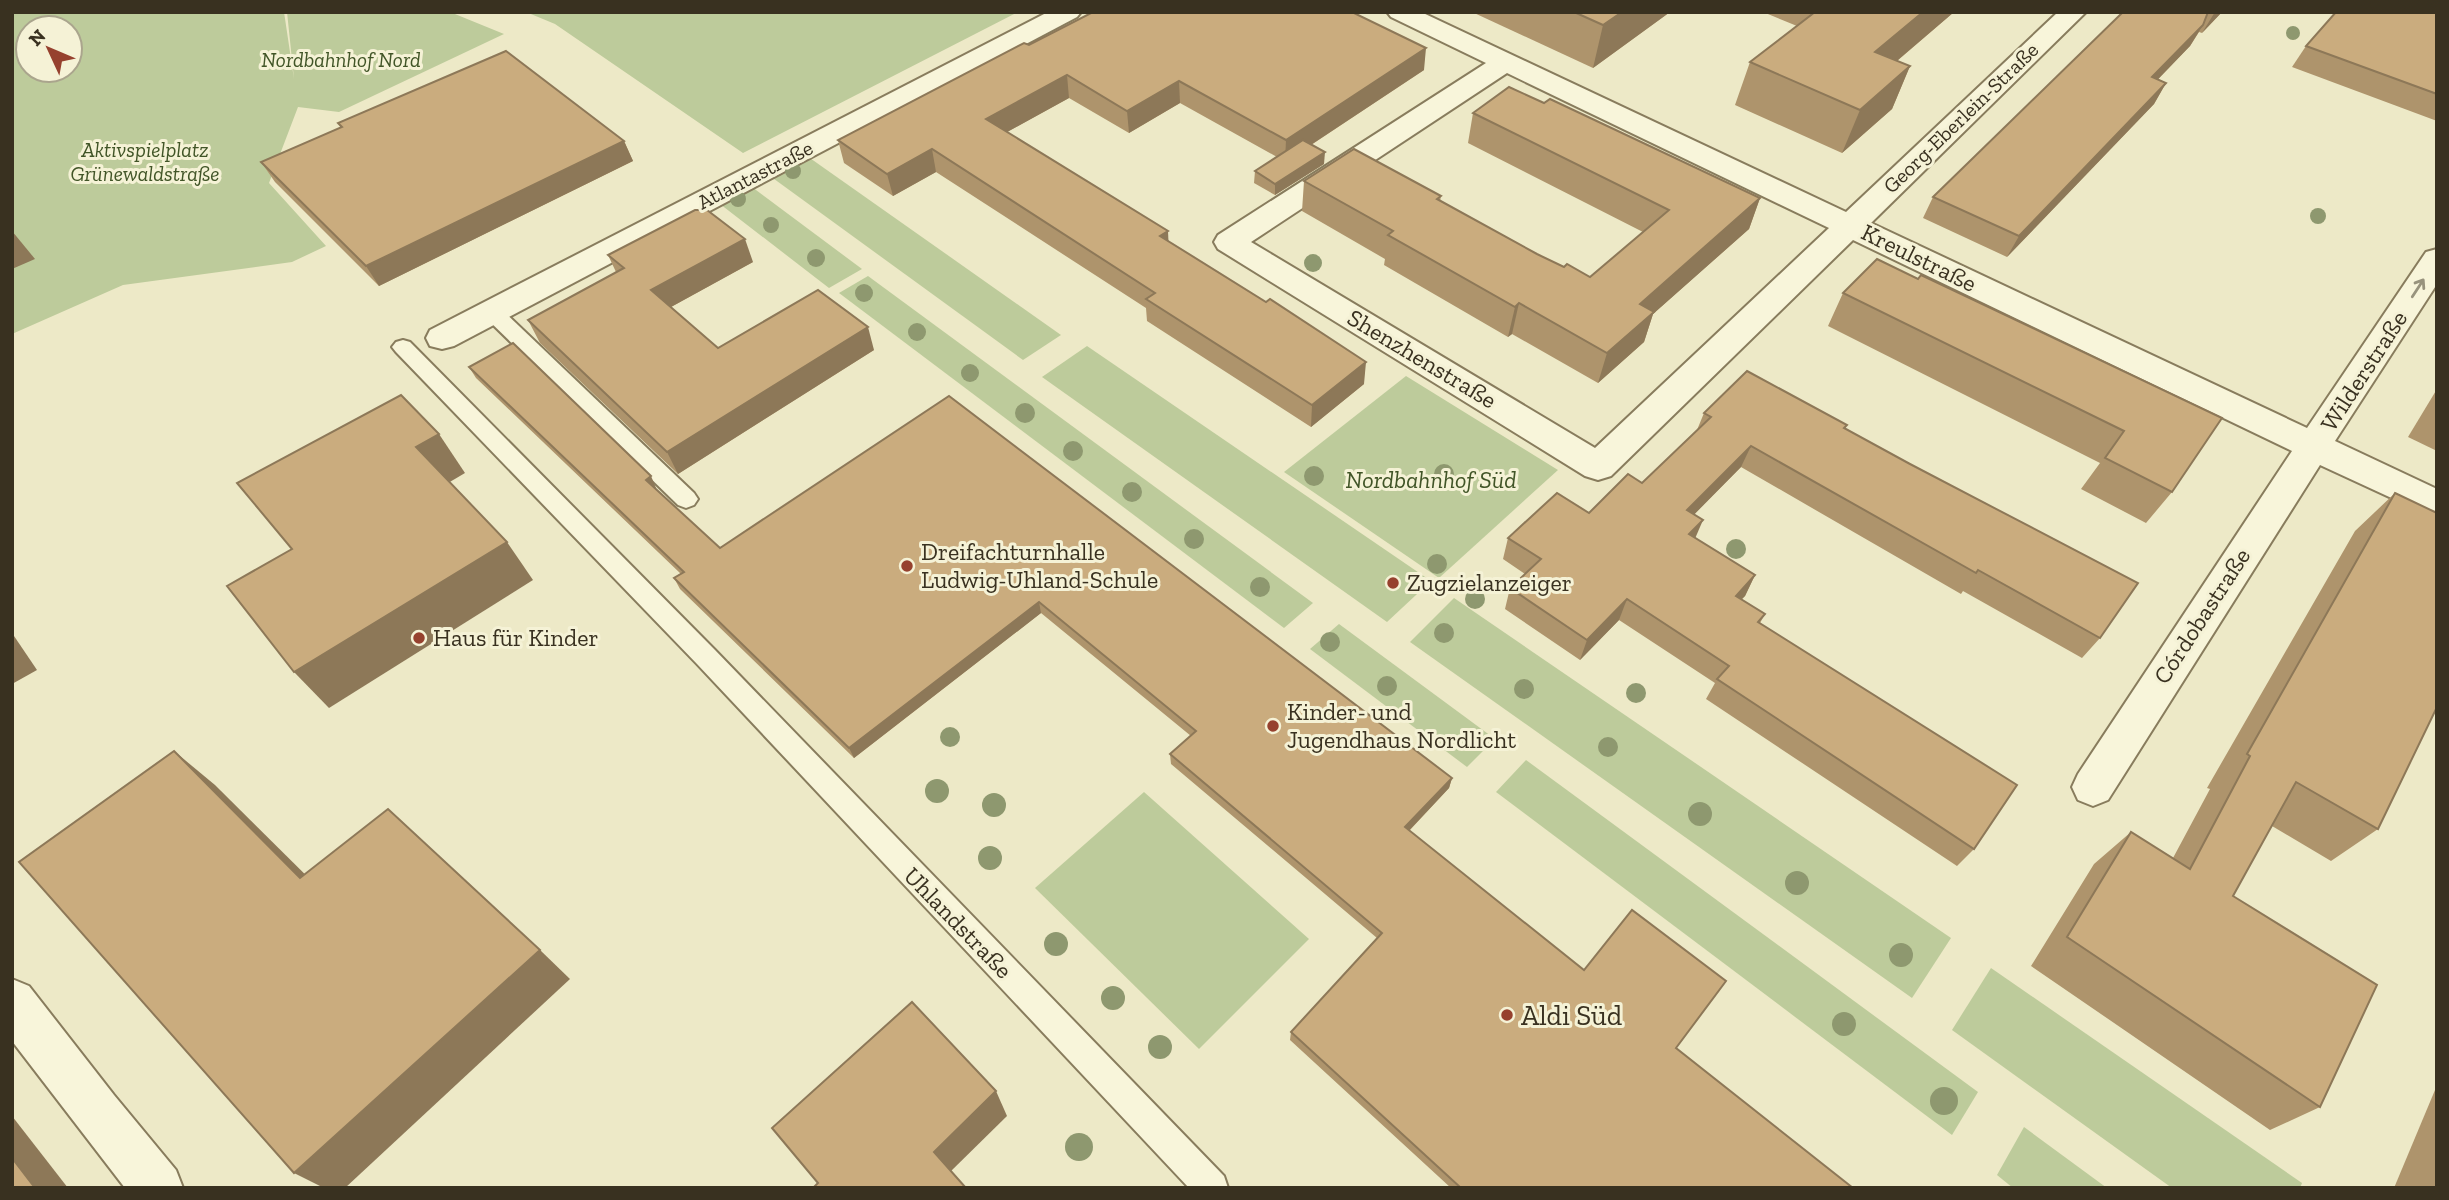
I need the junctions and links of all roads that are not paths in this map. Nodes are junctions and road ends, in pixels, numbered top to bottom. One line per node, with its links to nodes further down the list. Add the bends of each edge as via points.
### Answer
1 (1068, 12): 7 (street, Atlantastraße)
2 (1400, 12): 4 (street, Kreulstraße)
3 (2073, 12): 5 (street, Georg-Eberlein-Straße)
4 (1506, 62): 5 (street, Kreulstraße); 5 (street, Shenzhenstraße, via 1229,242 1598,467)
5 (1850, 225): 10 (street, Kreulstraße)
6 (2437, 258): 10 (street, Wilderstraße, one-way to 6)
7 (492, 312): 8 (street, Atlantastraße); 11 (lane)
8 (442, 338)
9 (403, 347): 16 (lane, Uhlandstraße)
10 (2314, 447): 12 (street, Kreulstraße); 13 (street, Córdobastraße)
11 (685, 499)
12 (2437, 505)
13 (2093, 787)
14 (12, 1002): 15 (street)
15 (158, 1188)
16 (1212, 1188)

